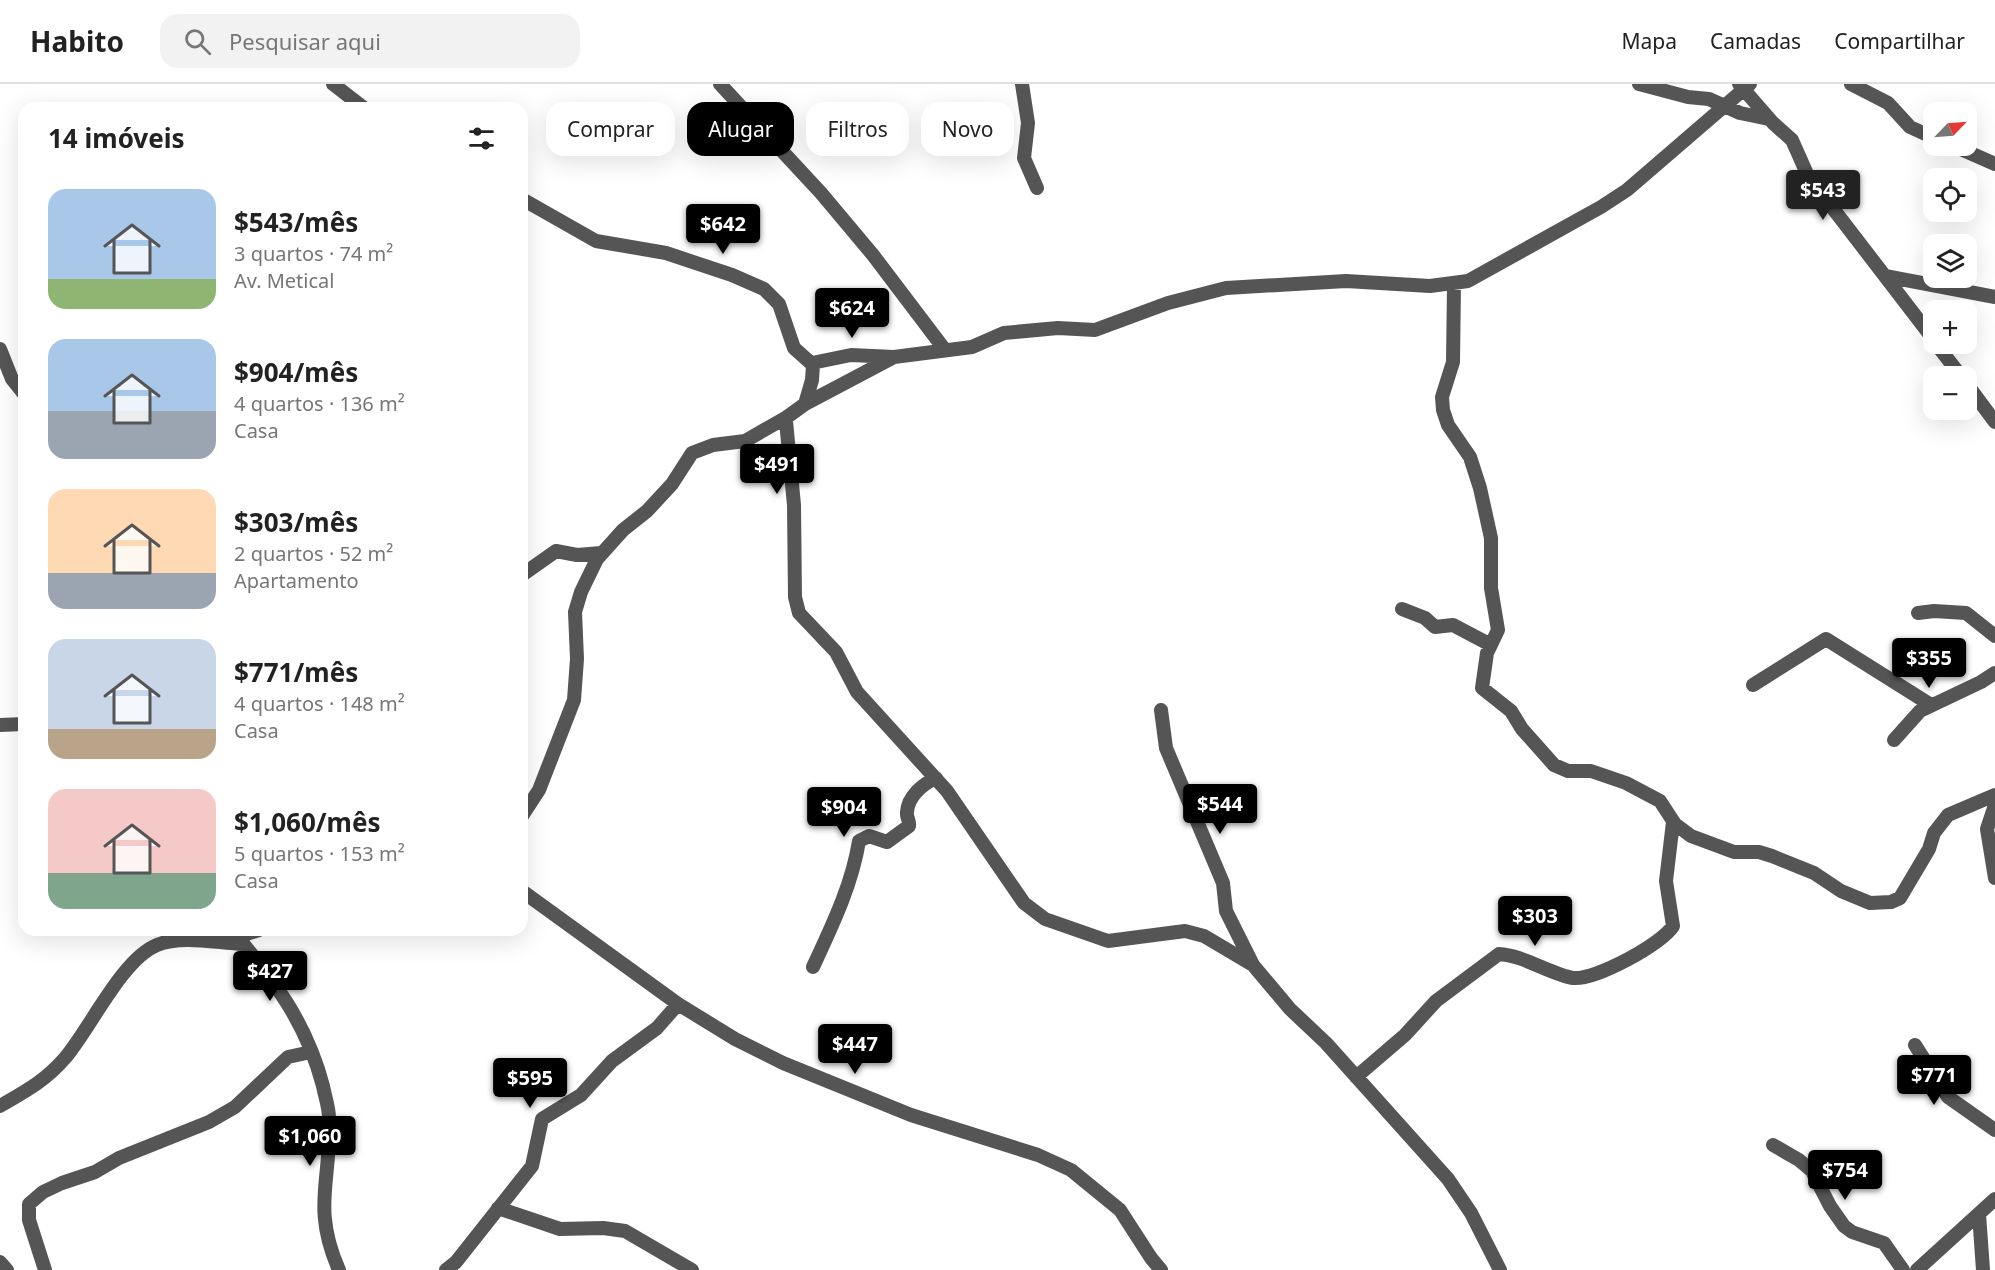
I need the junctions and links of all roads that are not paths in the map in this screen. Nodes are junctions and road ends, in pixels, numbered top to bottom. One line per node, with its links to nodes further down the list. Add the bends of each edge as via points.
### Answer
1 (333, 84): 7 (street)
2 (720, 84): 20 (street, via 821,193)
3 (1022, 84): 13 (street, via 1028,123 1024,158)
4 (1639, 84): 8 (street)
5 (1851, 84): 10 (street, via 1888,103 1910,127)
6 (1744, 86): 8 (street); 9 (street)
7 (356, 102)
8 (1726, 105): 9 (street, via 1740,113); 16 (street, via 1627,190 1490,271)
9 (1769, 119): 15 (street, via 1792,141 1808,176)
10 (1923, 133)
11 (1977, 156): 12 (street)
12 (1995, 164)
13 (1037, 188)
14 (528, 202): 23 (street, via 596,241 666,253 764,289 778,304 794,348)
15 (1885, 276): 17 (street); 18 (street)
16 (1454, 285): 20 (street, via 1346,281 1226,288 1168,303 1095,330 1058,328 1010,333); 35 (street, via 1453,362 1442,397 1443,410 1475,470 1491,538 1490,576 1498,634)
17 (1995, 297)
18 (1923, 326)
19 (0, 349): 25 (street)
20 (945, 350): 22 (street)
21 (1944, 354): 24 (street)
22 (894, 357): 23 (street, via 851,355); 27 (street)
23 (812, 363): 27 (street)
24 (1954, 366)
25 (18, 386)
26 (1977, 398): 29 (street)
27 (805, 404): 28 (street)
28 (787, 417): 30 (street, via 745,441 713,445 692,453 657,500); 43 (street, via 794,506 795,597 799,613 830,645 857,692)
29 (1995, 422)
30 (601, 553): 31 (street, via 556,551); 46 (street, via 575,612 574,700 539,790)
31 (528, 571)
32 (1402, 609): 35 (street, via 1425,618 1435,627 1453,625)
33 (1918, 613): 34 (street, via 1966,614)
34 (1995, 636)
35 (1489, 644): 47 (street, via 1482,690 1511,711 1554,765 1568,771 1591,771 1626,783 1660,801)
36 (1995, 673): 38 (street)
37 (1753, 685): 38 (street, via 1826,639)
38 (1931, 705): 42 (street, via 1916,714)
39 (1161, 710): 51 (street, via 1166,748 1220,874 1226,911)
40 (18, 724): 41 (street)
41 (0, 725)
42 (1894, 740)
43 (936, 778): 51 (street, via 1018,896 1037,915 1108,941 1163,933 1195,934); 52 (street, via 920,787 911,800 907,812 909,826 887,842 869,836 859,841 859,853 844,896)
44 (1995, 795): 47 (street, via 1948,815 1934,832 1929,849 1903,895 1883,903 1852,897 1814,873 1772,856 1723,849 1681,830)
45 (1995, 805): 48 (street, via 1987,829)
46 (528, 807)
47 (1673, 822): 56 (street, via 1666,881 1673,926 1661,939 1615,966 1575,978 1499,954 1436,1001 1405,1035)
48 (1995, 878)
49 (528, 895): 53 (street)
50 (237, 937): 55 (street, via 287,1000); 57 (street, via 155,946 118,982 77,1044 48,1076)
51 (1253, 965): 56 (street)
52 (813, 967)
53 (678, 1004): 61 (street, via 657,1028 612,1061 581,1095 542,1119 532,1166); 69 (street, via 783,1063 911,1115 1038,1155 1071,1170 1120,1210)
54 (1915, 1045): 58 (street, via 1948,1098)
55 (311, 1052): 65 (street, via 288,1057 235,1107 209,1122 35,1197 29,1204 29,1220); 66 (street, via 330,1120 322,1212)
56 (1356, 1077): 70 (street, via 1455,1188)
57 (0, 1106)
58 (1995, 1130)
59 (1773, 1145): 71 (street, via 1812,1171 1844,1226 1884,1243)
60 (1995, 1199): 62 (street)
61 (498, 1208): 67 (street); 68 (street, via 561,1229 603,1227 625,1231)
62 (1979, 1214): 72 (street); 73 (street)
63 (0, 1262): 64 (street)
64 (7, 1270)
65 (45, 1270)
66 (339, 1270)
67 (446, 1270)
68 (692, 1270)
69 (1161, 1270)
70 (1500, 1270)
71 (1903, 1270)
72 (1917, 1270)
73 (1983, 1270)

